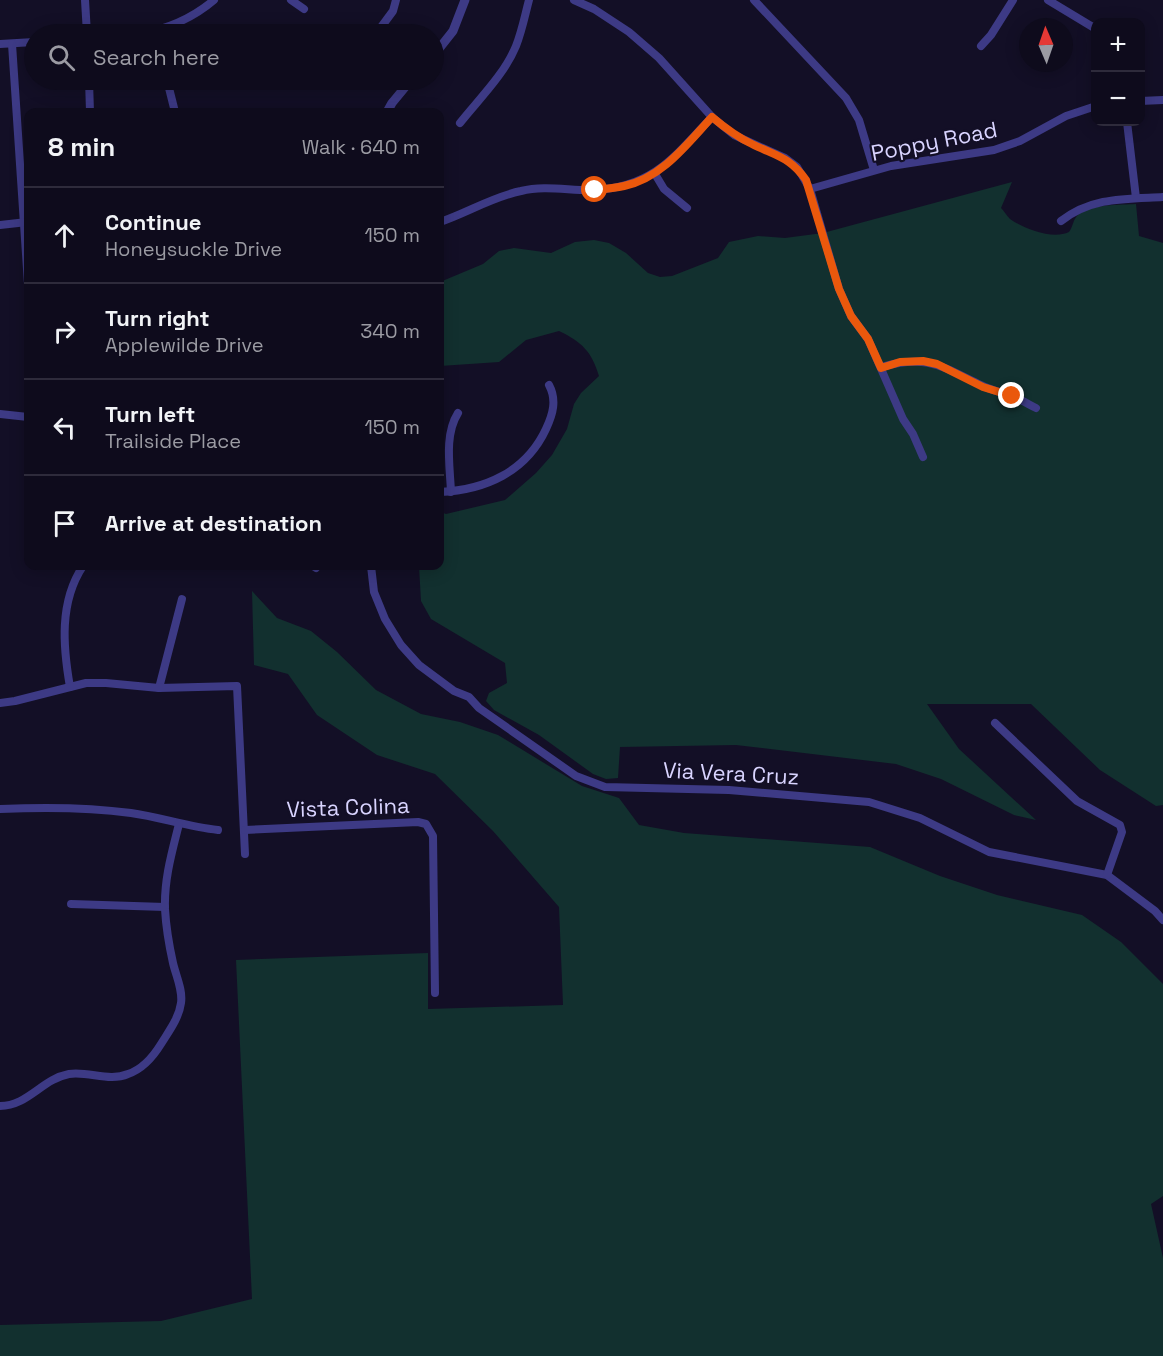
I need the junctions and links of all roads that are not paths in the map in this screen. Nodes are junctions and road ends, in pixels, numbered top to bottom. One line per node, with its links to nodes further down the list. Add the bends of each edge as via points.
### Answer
1 (85, 0): 12 (street)
2 (214, 0): 13 (street)
3 (291, 0): 11 (street)
4 (396, 0): 14 (street)
5 (465, 0): 16 (street, via 453,31)
6 (529, 0): 31 (street, via 510,58)
7 (574, 0): 30 (street, via 629,32 659,58)
8 (754, 0): 33 (street, via 846,98 859,120)
9 (1013, 0): 20 (street)
10 (1048, 0): 15 (street)
11 (304, 9)
12 (86, 24)
13 (174, 24)
14 (383, 24)
15 (1091, 27)
16 (444, 42)
17 (24, 43): 19 (street)
18 (0, 44): 19 (street)
19 (12, 44): 36 (street)
20 (981, 46)
21 (89, 90): 27 (street)
22 (170, 90): 28 (street)
23 (403, 90): 29 (street)
24 (1163, 100): 25 (street)
25 (1145, 101)
26 (1091, 107): 33 (street, Poppy Road, via 994,150)
27 (90, 108)
28 (174, 108)
29 (389, 108)
30 (712, 117): 34 (street); 35 (street, via 734,135 785,158 797,167)
31 (460, 123)
32 (1127, 126): 38 (street)
33 (874, 170): 35 (street, Poppy Road)
34 (654, 174): 39 (street, via 664,189); 40 (street, via 624,186 595,190 522,190)
35 (810, 189): 44 (street, via 839,289)
36 (24, 197)
37 (1163, 197): 38 (street)
38 (1136, 198): 41 (street, via 1100,201)
39 (687, 208)
40 (444, 221)
41 (1061, 221)
42 (24, 222): 43 (street)
43 (0, 225)
44 (881, 368): 46 (street, via 900,362 937,364); 50 (street)
45 (549, 385): 52 (street, via 554,405 552,417 529,456 484,485)
46 (1036, 408)
47 (458, 413): 52 (street, via 449,438)
48 (0, 414): 49 (street)
49 (24, 417)
50 (923, 457)
51 (444, 492): 52 (street)
52 (451, 492)
53 (80, 570): 56 (street, via 65,616)
54 (371, 570): 65 (street, Via Vera Cruz, via 374,592 385,619 419,665 576,776 605,787 729,790 869,801 920,818 989,852)
55 (182, 599): 57 (street)
56 (70, 687): 57 (street, via 106,683); 58 (street)
57 (159, 688): 63 (street, via 237,686)
58 (0, 703)
59 (995, 723): 65 (street, via 1077,801 1120,825 1122,832)
60 (0, 809): 61 (street, via 72,807 132,813)
61 (179, 824): 62 (street); 67 (street, via 167,870)
62 (218, 830)
63 (245, 830): 64 (street); 69 (street, Vista Colina, via 426,824 433,836)
64 (245, 854)
65 (1107, 875): 68 (street, Via Vera Cruz)
66 (71, 904): 67 (street)
67 (165, 907): 70 (street, via 181,1003 177,1018 153,1056 127,1075 114,1078 70,1074 48,1082 24,1100)
68 (1163, 920)
69 (435, 993)
70 (0, 1106)

